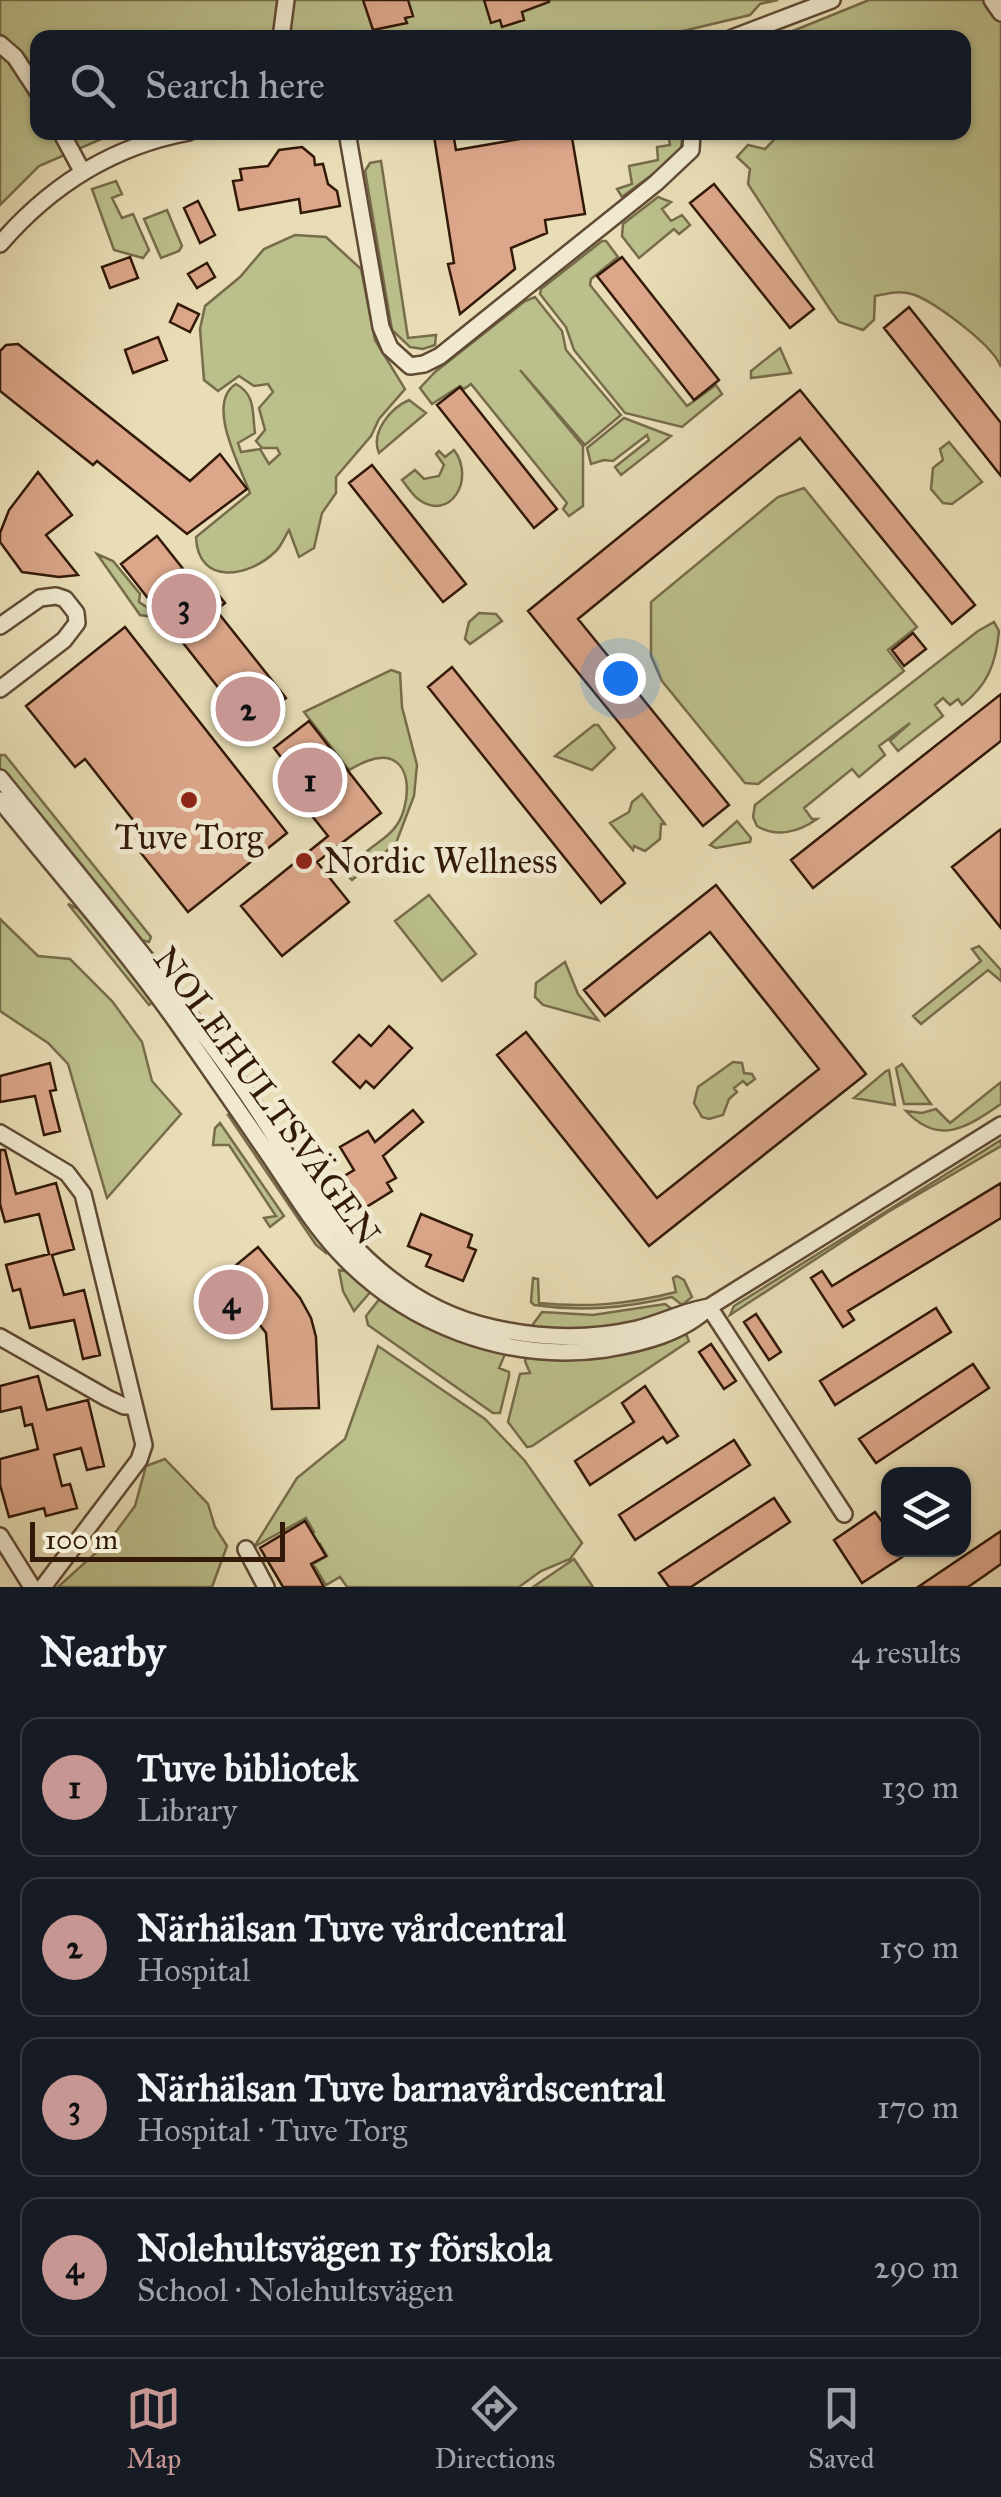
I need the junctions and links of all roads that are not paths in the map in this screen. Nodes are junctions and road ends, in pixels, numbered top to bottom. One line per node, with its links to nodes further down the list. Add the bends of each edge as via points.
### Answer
1 (286, 0): 6 (street)
2 (832, 0): 4 (street)
3 (992, 0): 5 (street)
4 (790, 8): 7 (street)
5 (1001, 12)
6 (282, 30)
7 (747, 30)
8 (0, 44): 9 (street)
9 (30, 80)
10 (65, 140): 14 (street)
11 (162, 140): 14 (street)
12 (347, 140): 13 (street, via 381,327 390,348 410,366 440,356 656,183 691,150)
13 (692, 140)
14 (82, 171): 15 (street)
15 (0, 244)
16 (0, 626): 17 (street, via 48,596 64,599 76,613 64,640)
17 (0, 689)
18 (0, 778): 22 (street, NOLEHULTSVÄGEN, via 190,1014 342,1234 388,1278 460,1318 553,1337 639,1328)
19 (0, 800): 22 (street, NOLEHULTSVÄGEN, via 162,1001 334,1246 386,1294 468,1336 563,1352 666,1333 694,1322)
20 (1001, 1125): 22 (street, NOLEHULTSVÄGEN)
21 (0, 1133): 24 (street, via 78,1184)
22 (709, 1307): 25 (street)
23 (0, 1336): 24 (street)
24 (133, 1406): 29 (street, via 144,1445 139,1460)
25 (844, 1514)
26 (0, 1536): 28 (street)
27 (246, 1549): 30 (street)
28 (32, 1587)
29 (43, 1587)
30 (266, 1587)

